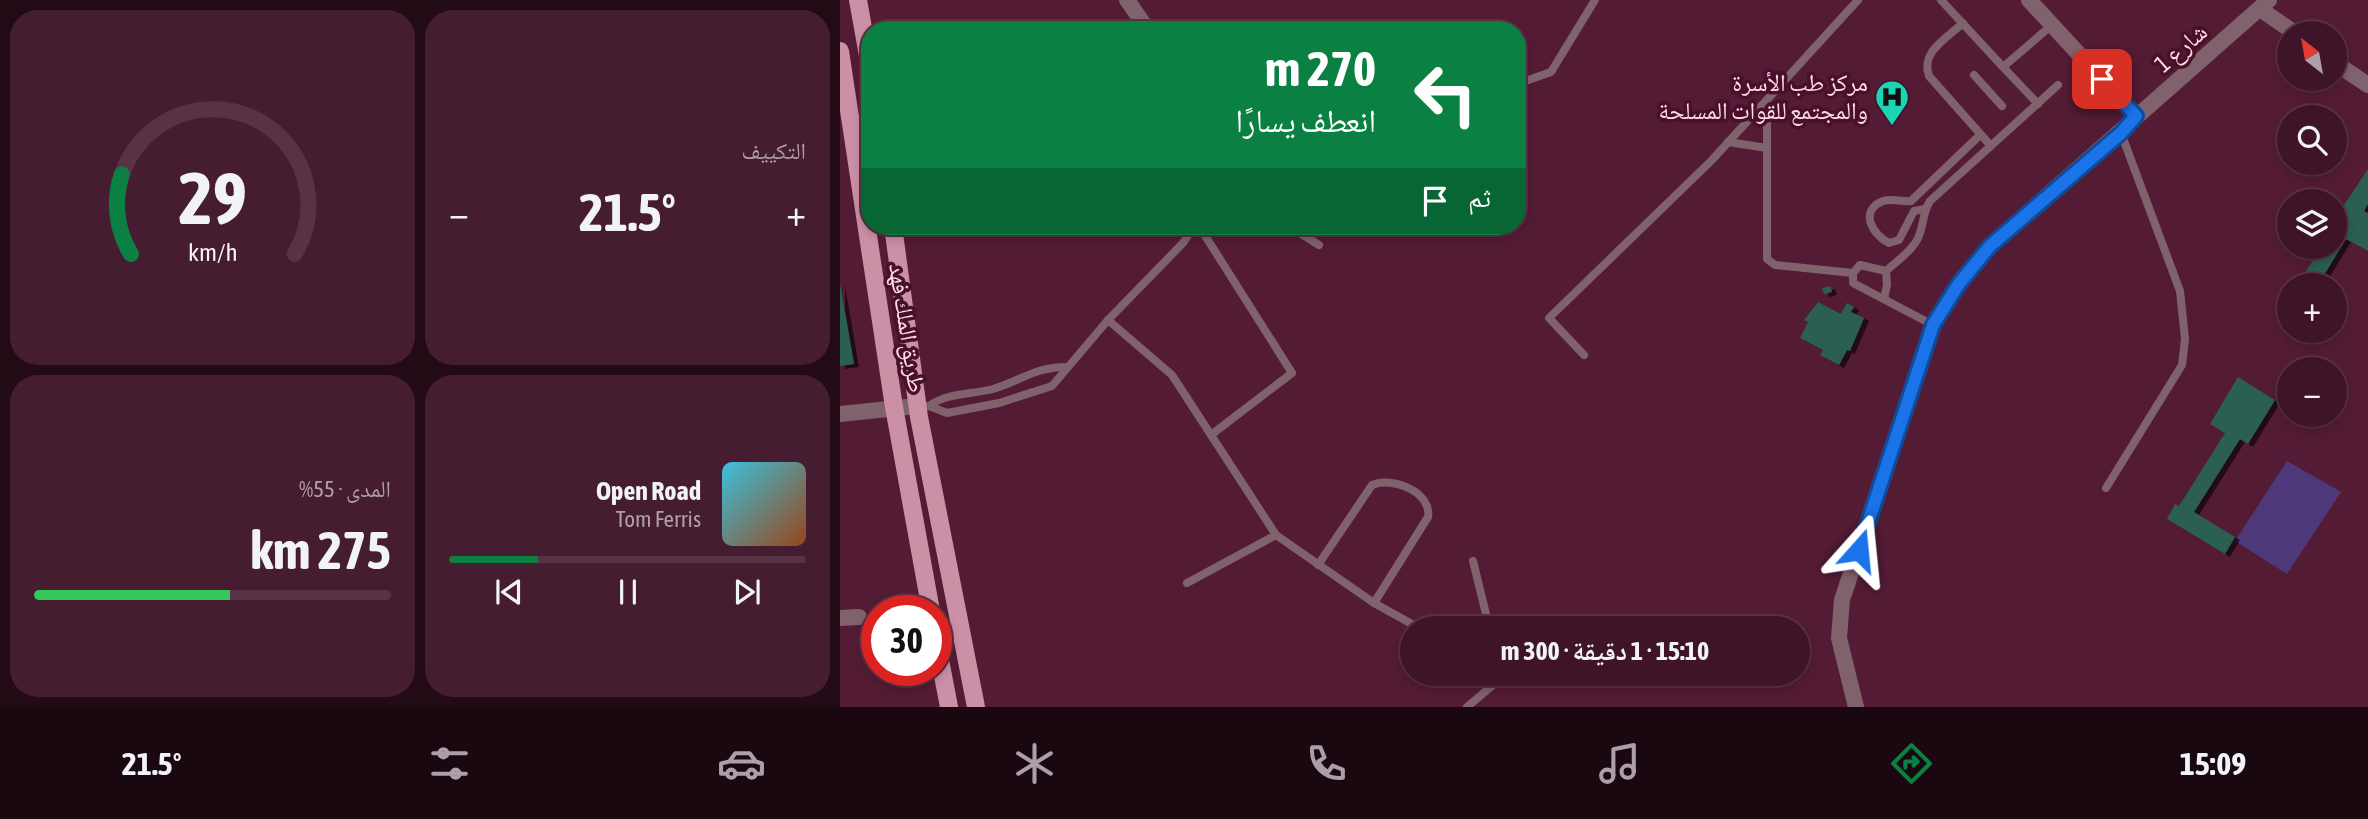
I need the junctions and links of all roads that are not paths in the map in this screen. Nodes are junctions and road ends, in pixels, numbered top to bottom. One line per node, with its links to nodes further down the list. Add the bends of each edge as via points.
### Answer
1 (858, 0): 8 (main road)
2 (1127, 0): 9 (street)
3 (1595, 0): 17 (lane, via 1550,72)
4 (1858, 0): 22 (lane)
5 (1941, 0): 11 (lane)
6 (2029, 0): 12 (street)
7 (2265, 5): 10 (street); 23 (street, شارع 1)
8 (862, 21)
9 (1142, 21)
10 (2282, 21)
11 (1963, 23): 14 (lane); 25 (lane, via 1927,56 1925,66)
12 (2052, 25): 14 (lane); 23 (street)
13 (841, 59): 29 (main road, طريق الملك فهد)
14 (2003, 66): 20 (lane)
15 (2347, 70): 19 (street)
16 (1974, 75): 21 (lane)
17 (1526, 81)
18 (2058, 85): 20 (lane)
19 (2368, 85)
20 (2038, 104): 27 (lane)
21 (2003, 106)
22 (1758, 111): 26 (lane); 28 (lane, via 1767,123)
23 (2136, 116): 24 (street, شارع 1)
24 (2121, 133): 41 (street, شارع 1, via 1990,246); 50 (lane, via 2180,291 2185,339 2182,365)
25 (1980, 135): 27 (lane); 30 (lane, via 1911,201 1881,202 1871,210 1869,223 1876,236 1889,243 1899,240 1914,211)
26 (1728, 142): 28 (lane); 42 (lane, via 1549,318)
27 (1990, 146): 30 (lane)
28 (1767, 148): 38 (lane, via 1767,259 1774,265)
29 (861, 190)
30 (1925, 209): 37 (lane, via 1920,234)
31 (868, 235): 47 (main road, طريق الملك فهد)
32 (894, 235): 46 (main road, طريق الملك فهد)
33 (1190, 235): 40 (lane)
34 (1203, 235): 49 (lane, via 1292,373)
35 (1303, 235): 36 (lane)
36 (1319, 245)
37 (1886, 271): 38 (lane, via 1860,265); 39 (lane)
38 (1853, 274): 39 (lane, via 1853,283)
39 (1884, 299): 41 (lane)
40 (1108, 320): 43 (lane); 49 (lane, via 1172,375)
41 (1933, 325): 66 (street, شارع 1, via 1842,600 1839,638)
42 (1584, 355)
43 (1068, 367): 44 (lane, via 1043,367); 45 (lane, via 1052,386)
44 (993, 388): 45 (lane); 46 (lane, via 943,396)
45 (999, 402): 46 (lane, via 947,413)
46 (923, 406): 47 (street); 64 (main road, طريق الملك فهد)
47 (894, 407): 48 (street); 55 (main road, طريق الملك فهد)
48 (840, 414)
49 (1211, 435): 51 (lane)
50 (2106, 488)
51 (1276, 536): 53 (lane); 54 (lane)
52 (1473, 561): 57 (lane)
53 (1318, 565): 56 (lane); 56 (lane, via 1372,485 1394,481 1424,499 1428,517)
54 (1187, 583)
55 (928, 595)
56 (1374, 603): 59 (lane)
57 (1487, 616)
58 (859, 617): 60 (street)
59 (1400, 617)
60 (840, 618)
61 (945, 686): 63 (main road)
62 (1492, 686): 65 (lane)
63 (949, 707)
64 (976, 707)
65 (1467, 707)
66 (1856, 707)

